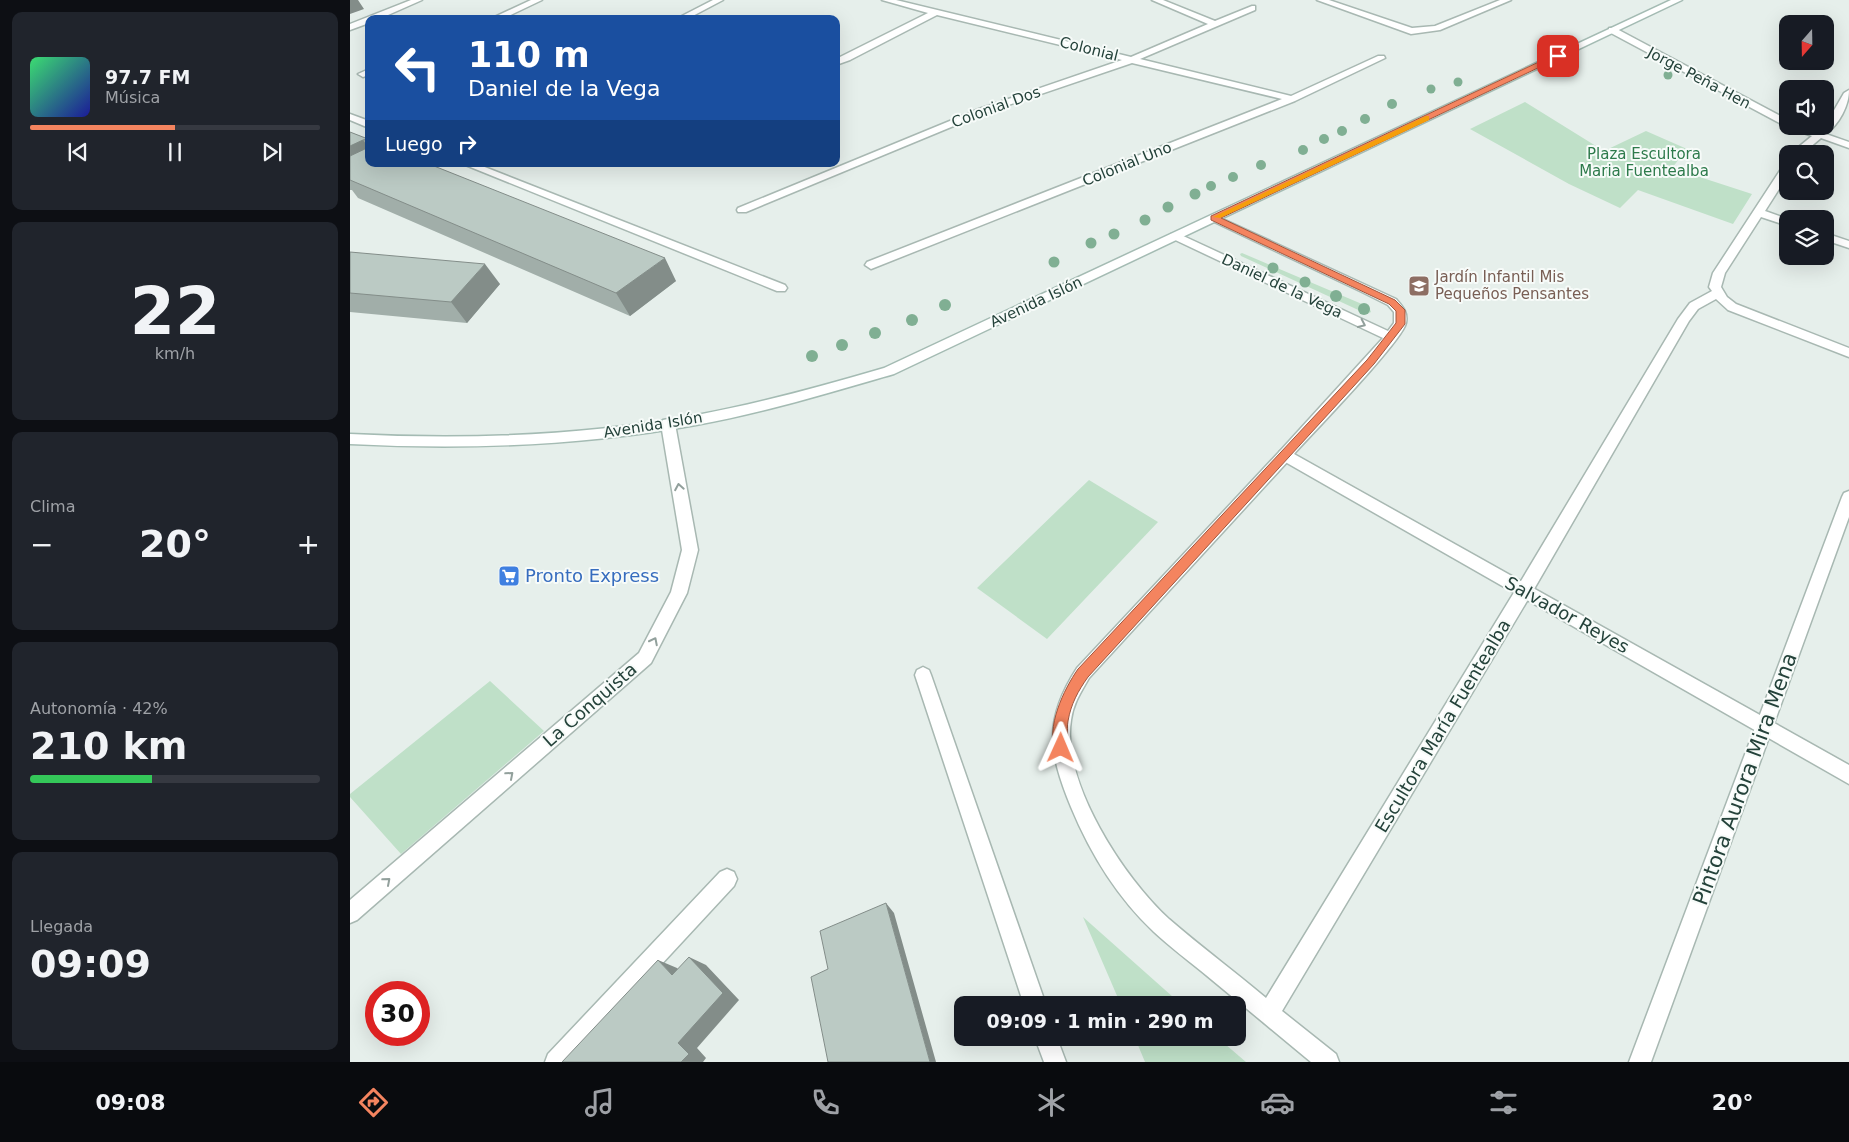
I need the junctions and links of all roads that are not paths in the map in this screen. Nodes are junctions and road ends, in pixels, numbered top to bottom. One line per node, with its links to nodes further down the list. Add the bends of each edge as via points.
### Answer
1 (418, 0): 11 (street)
2 (538, 0): 12 (street)
3 (719, 0): 13 (street)
4 (886, 0): 10 (street, Colonial)
5 (1156, 0): 15 (street)
6 (1320, 0): 7 (street, via 1410,31 1437,28)
7 (1507, 0)
8 (1678, 0): 17 (street, Avenida Islón)
9 (1252, 8): 15 (street, Colonial Dos)
10 (936, 12): 19 (street, Colonial); 20 (street)
11 (377, 15)
12 (503, 15)
13 (688, 15)
14 (365, 21): 16 (street)
15 (1215, 24): 19 (street, Colonial Dos)
16 (350, 27)
17 (1612, 30): 24 (street, Jorge Peña Hen); 34 (street, Avenida Islón)
18 (1381, 58): 22 (street, Colonial Uno)
19 (1131, 60): 22 (street, Colonial); 32 (street, Colonial Dos, via 982,110)
20 (840, 61)
21 (1849, 93): 25 (street)
22 (1292, 99): 39 (street, Colonial Uno)
23 (350, 117): 26 (street)
24 (1779, 119)
25 (1834, 119)
26 (365, 123)
27 (1817, 135): 28 (street); 29 (street)
28 (1805, 145)
29 (1849, 146)
30 (476, 167): 40 (street)
31 (1779, 180): 33 (street)
32 (742, 210)
33 (1758, 212): 35 (street); 41 (street, via 1719,274 1715,282)
34 (1214, 218): 36 (street, Avenida Islón); 42 (street, Daniel de la Vega, via 1392,302 1400,310 1400,324)
35 (1779, 220)
36 (1175, 236): 42 (street, Daniel de la Vega, one-way to 42); 44 (street, Avenida Islón, via 889,371 744,410)
37 (1834, 239): 38 (street)
38 (1849, 245)
39 (871, 265)
40 (781, 288)
41 (1717, 293): 43 (street, via 1732,306); 48 (street, Escultora María Fuentealba, via 1694,306 1684,319)
42 (1389, 336): 46 (street, Daniel de la Vega, via 1379,352)
43 (1849, 353)
44 (668, 424): 45 (street, Avenida Islón, via 530,440 452,443); 53 (street, La Conquista, one-way to 44, via 645,658 678,593 690,550)
45 (350, 439)
46 (1285, 455): 48 (street, Salvador Reyes); 55 (street, Daniel de la Vega, via 1083,673 1073,687 1061,722 1061,748 1067,775 1090,832 1120,879 1162,925)
47 (1849, 497): 50 (street, Pintora Aurora Mira Mena)
48 (1524, 592): 50 (street, Salvador Reyes); 55 (street, Escultora María Fuentealba)
49 (923, 675): 54 (street)
50 (1764, 726): 51 (street, Salvador Reyes); 60 (street, Pintora Aurora Mira Mena)
51 (1849, 775)
52 (726, 879): 57 (street)
53 (350, 912)
54 (1032, 996)
55 (1269, 1013): 59 (street, Daniel de la Vega)
56 (1049, 1046): 58 (street)
57 (556, 1062)
58 (1055, 1062)
59 (1328, 1062)
60 (1640, 1062)

